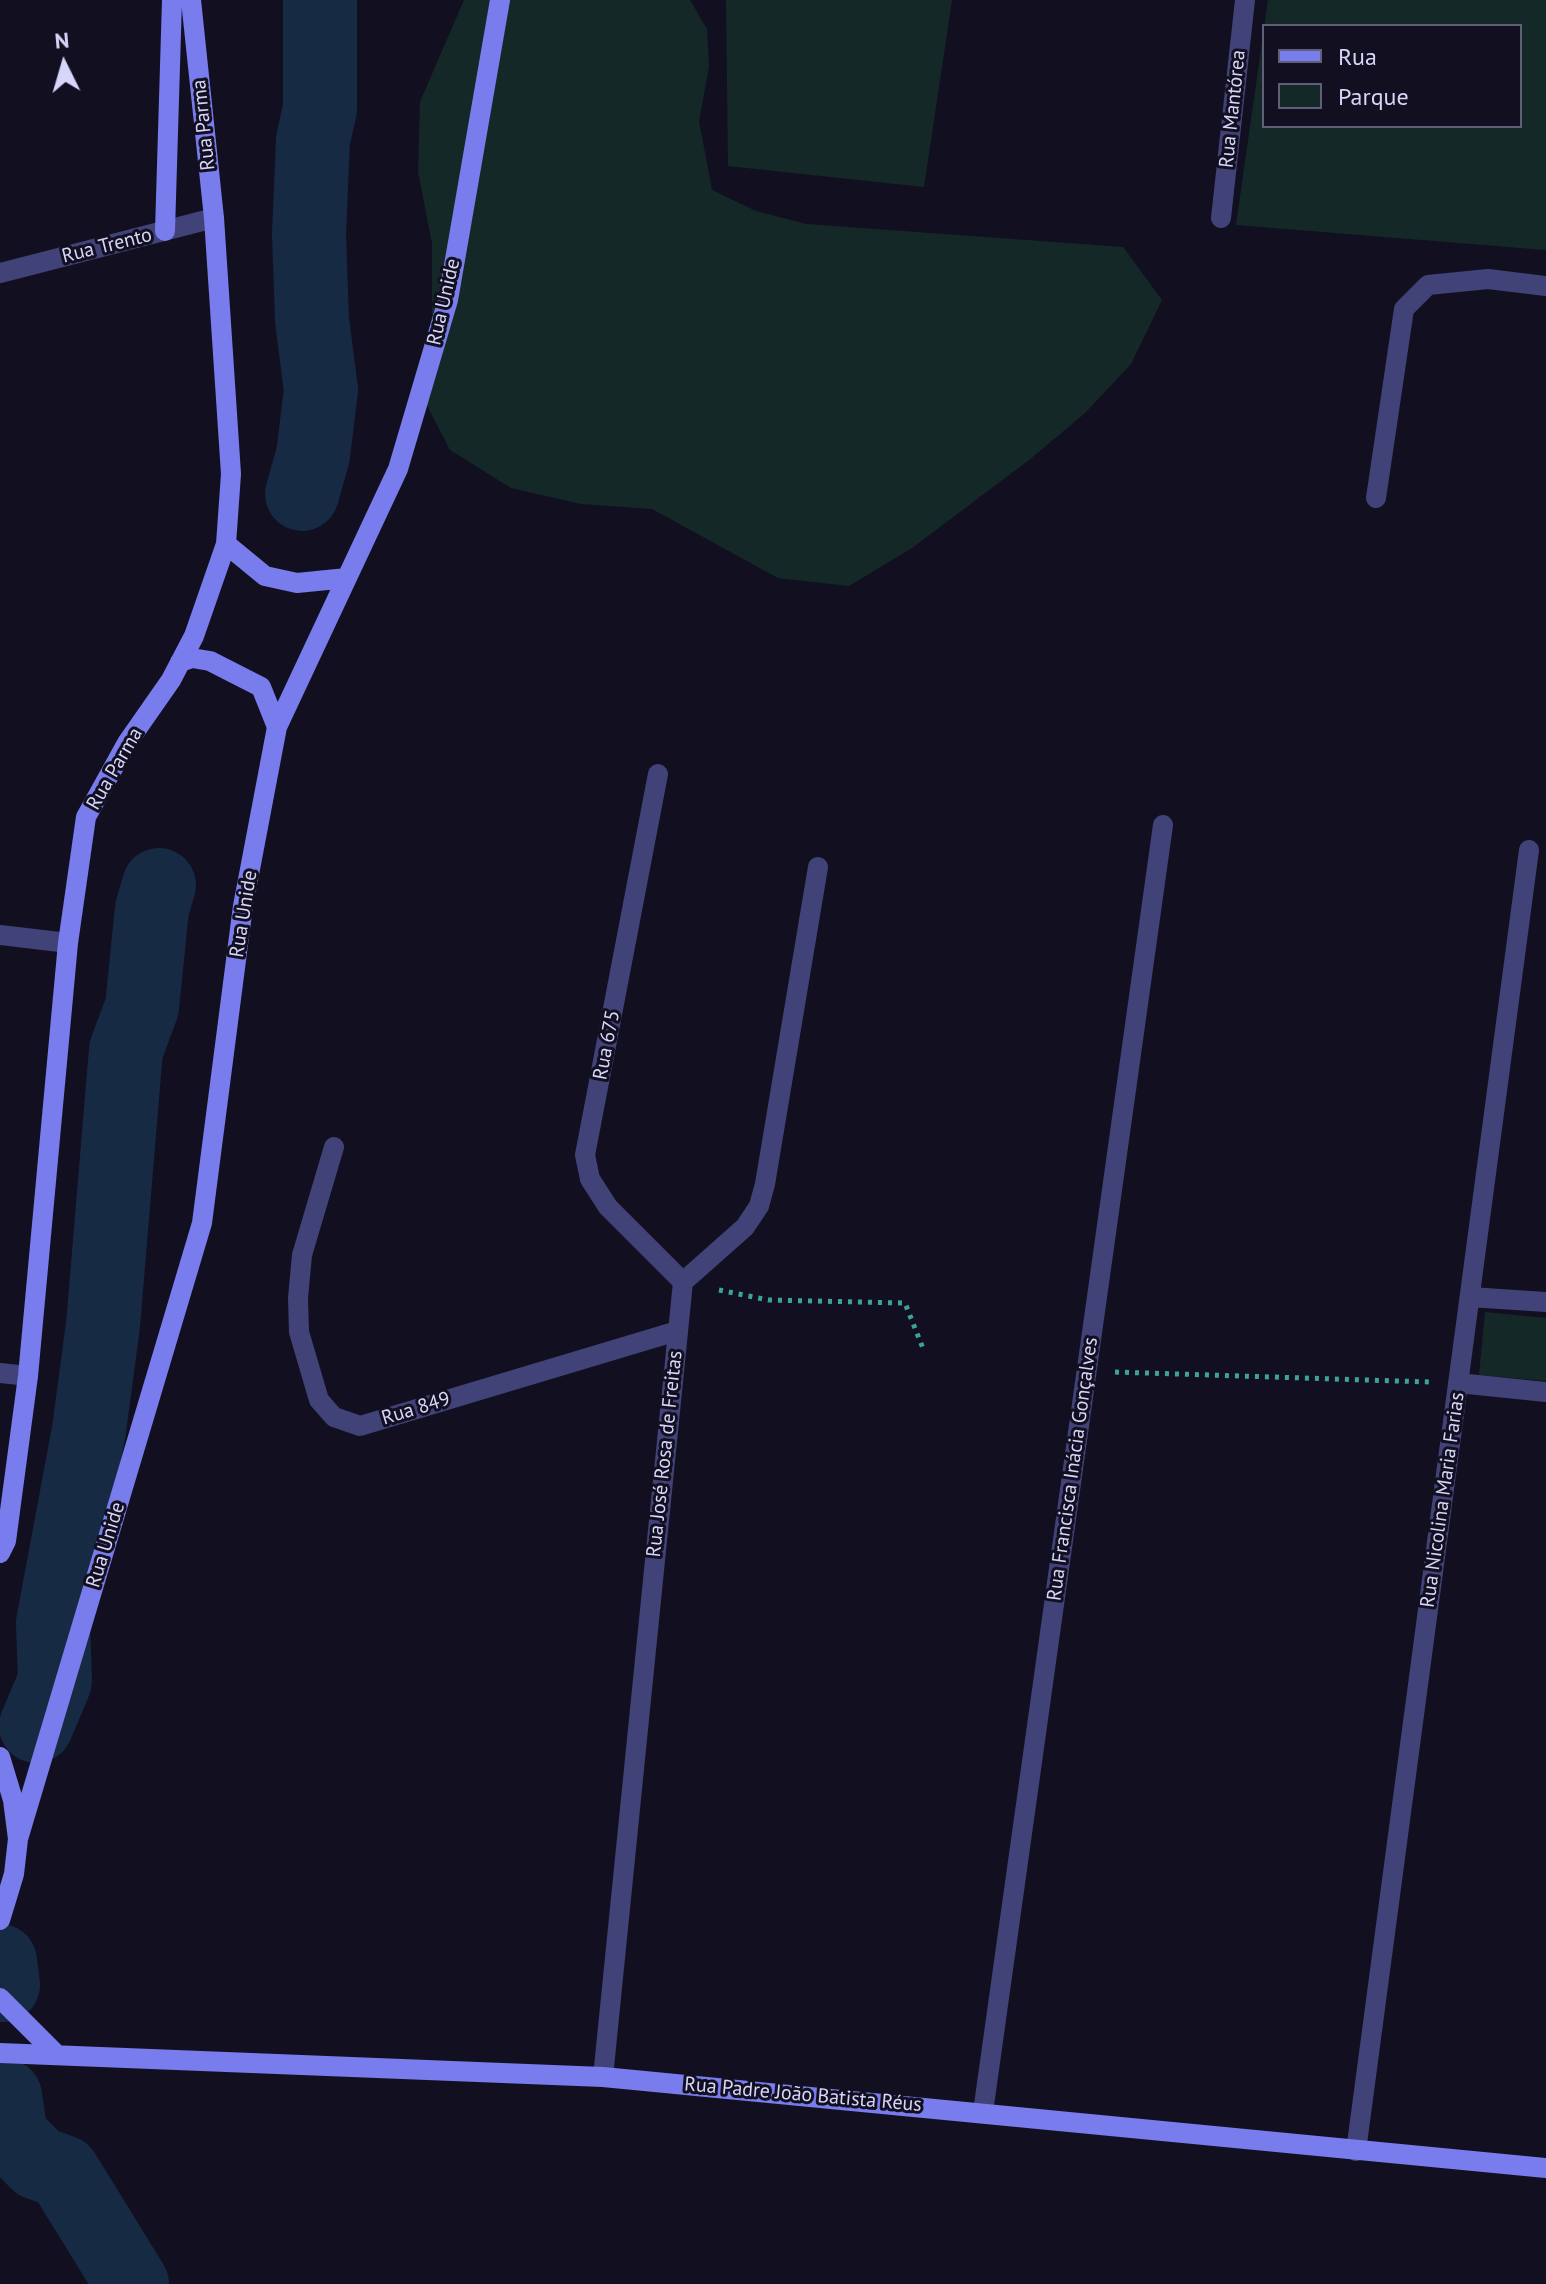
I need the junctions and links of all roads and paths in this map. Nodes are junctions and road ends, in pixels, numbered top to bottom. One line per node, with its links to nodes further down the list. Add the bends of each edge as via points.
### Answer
1 (172, 0): 7 (main road)
2 (191, 0): 5 (main road, Rua Parma)
3 (500, 0): 12 (main road, Rua Unide, via 448,300 398,469)
4 (1245, 0): 6 (street, Rua Mantórea)
5 (214, 218): 7 (street, Rua Trento); 11 (main road, Rua Parma, via 231,474)
6 (1221, 218)
7 (165, 231): 8 (street, Rua Trento)
8 (0, 273)
9 (1546, 286): 10 (street, via 1488,279 1428,285 1404,309)
10 (1376, 498)
11 (226, 544): 12 (main road, via 265,576 297,583); 13 (main road, Rua Parma)
12 (347, 578): 14 (main road, Rua Unide)
13 (180, 662): 14 (main road, via 210,661 261,687); 20 (main road, Rua Parma, via 86,817)
14 (277, 727): 34 (main road, Rua Unide, via 243,906 202,1223)
15 (658, 774): 22 (street, Rua 675, via 585,1155 590,1179 608,1207)
16 (1163, 825): 27 (street, Rua Francisca Inácia Gonçalves)
17 (1529, 850): 23 (street, Rua Nicolina Maria Farias)
18 (818, 867): 22 (street, via 759,1206 745,1227)
19 (0, 935): 20 (street)
20 (68, 943): 29 (main road, Rua Parma)
21 (334, 1147): 25 (street, Rua 849, via 302,1255 298,1298 299,1332 319,1400 334,1417 360,1426)
22 (683, 1282): 25 (street, Rua José Rosa de Freitas); 26 (path, via 768,1300 905,1303)
23 (1470, 1297): 24 (street); 30 (street, Rua Nicolina Maria Farias)
24 (1546, 1302)
25 (677, 1331): 39 (street, Rua José Rosa de Freitas)
26 (924, 1351)
27 (1086, 1371): 30 (path); 40 (street, Rua Francisca Inácia Gonçalves)
28 (0, 1373): 29 (street)
29 (28, 1376): 32 (main road, Rua Parma, via 6,1541)
30 (1458, 1383): 31 (street); 41 (street, Rua Nicolina Maria Farias)
31 (1546, 1392)
32 (0, 1553)
33 (0, 1757): 34 (main road)
34 (18, 1839): 35 (main road)
35 (0, 1920)
36 (0, 1998): 38 (main road)
37 (0, 2053): 38 (main road, Rua Padre João Batista Réus)
38 (57, 2055): 39 (main road, Rua Padre João Batista Réus)
39 (603, 2077): 40 (main road, Rua Padre João Batista Réus)
40 (983, 2112): 41 (main road, Rua Padre João Batista Réus)
41 (1356, 2151): 42 (main road, Rua Padre João Batista Réus)
42 (1546, 2168)

